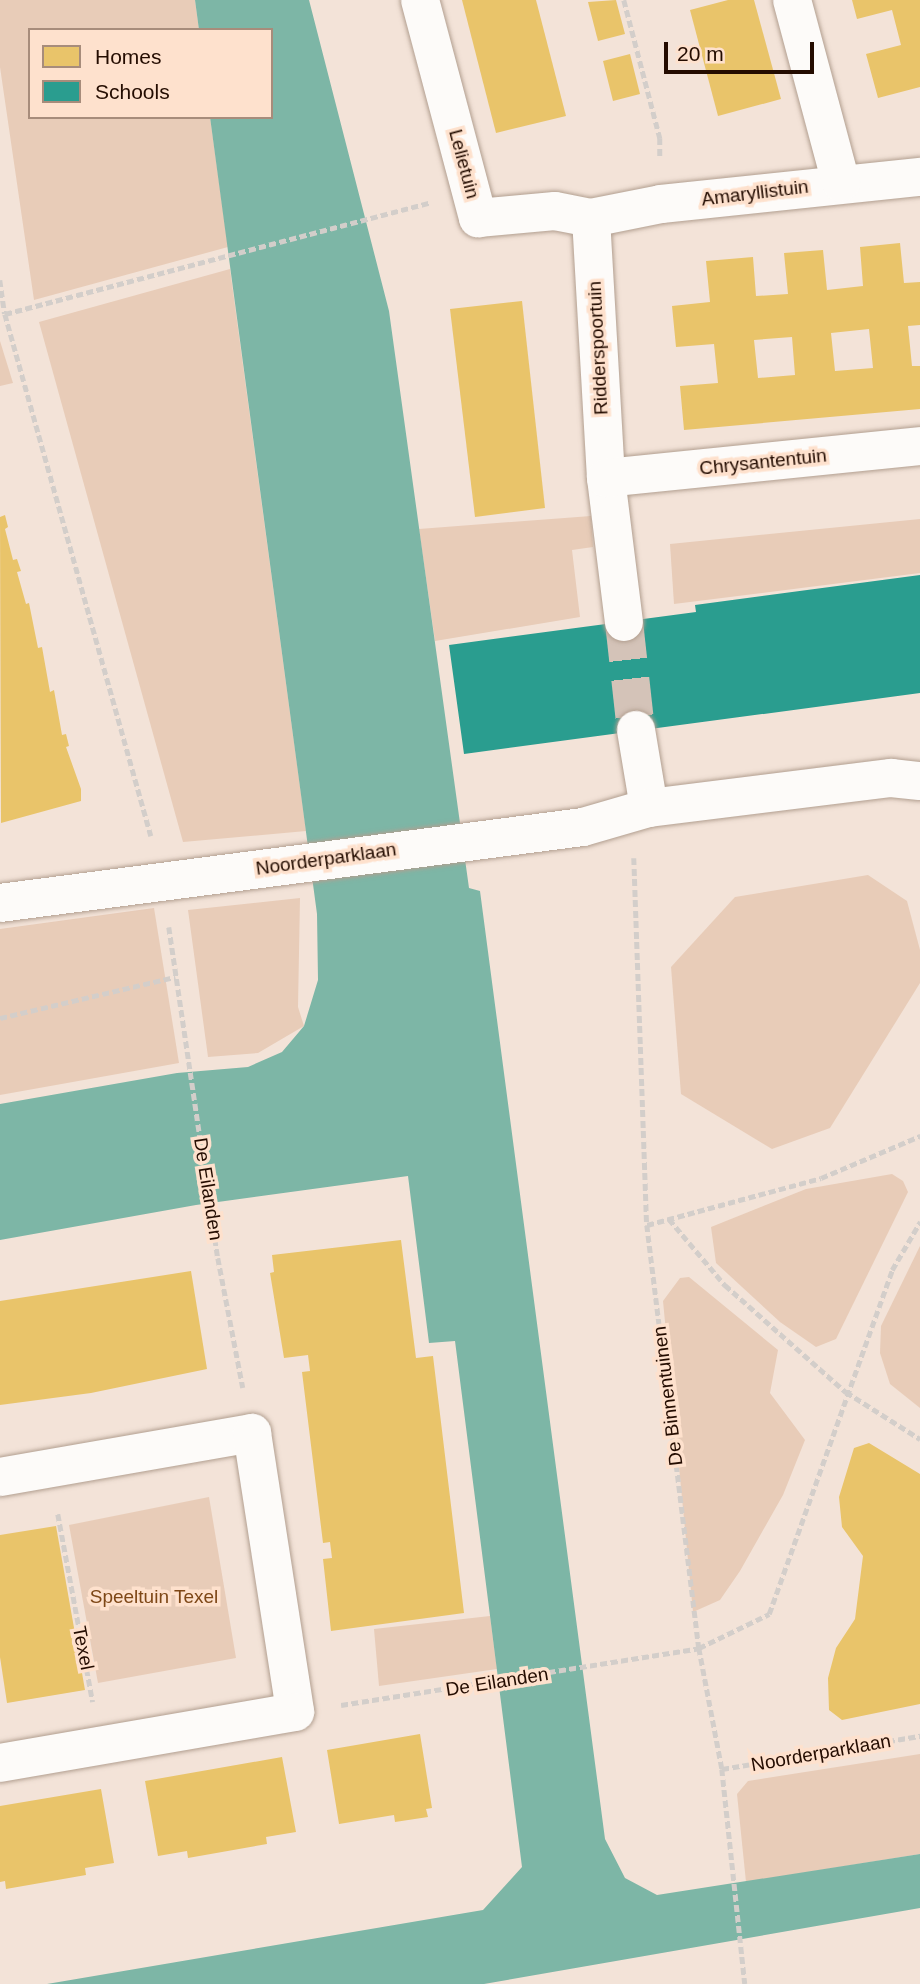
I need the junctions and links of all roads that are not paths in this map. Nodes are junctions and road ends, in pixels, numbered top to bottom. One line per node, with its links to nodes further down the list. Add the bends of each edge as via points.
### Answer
1 (420, 0): 5 (street, Lelietuin, via 478,218 555,211)
2 (792, 0): 4 (street)
3 (920, 177): 4 (street, Amaryllistuin)
4 (841, 183): 5 (street, Amaryllistuin, via 661,204)
5 (591, 218): 7 (street, Ridderspoortuin)
6 (920, 446): 7 (street, Chrysantentuin)
7 (606, 478): 8 (street)
8 (624, 622)
9 (636, 730): 11 (street)
10 (920, 781): 11 (street, Noorderparklaan, via 891,778)
11 (649, 808): 12 (street, Noorderparklaan, via 583,827)
12 (0, 903)
13 (0, 1478): 14 (street, via 252,1433 295,1712)
14 (0, 1763)

